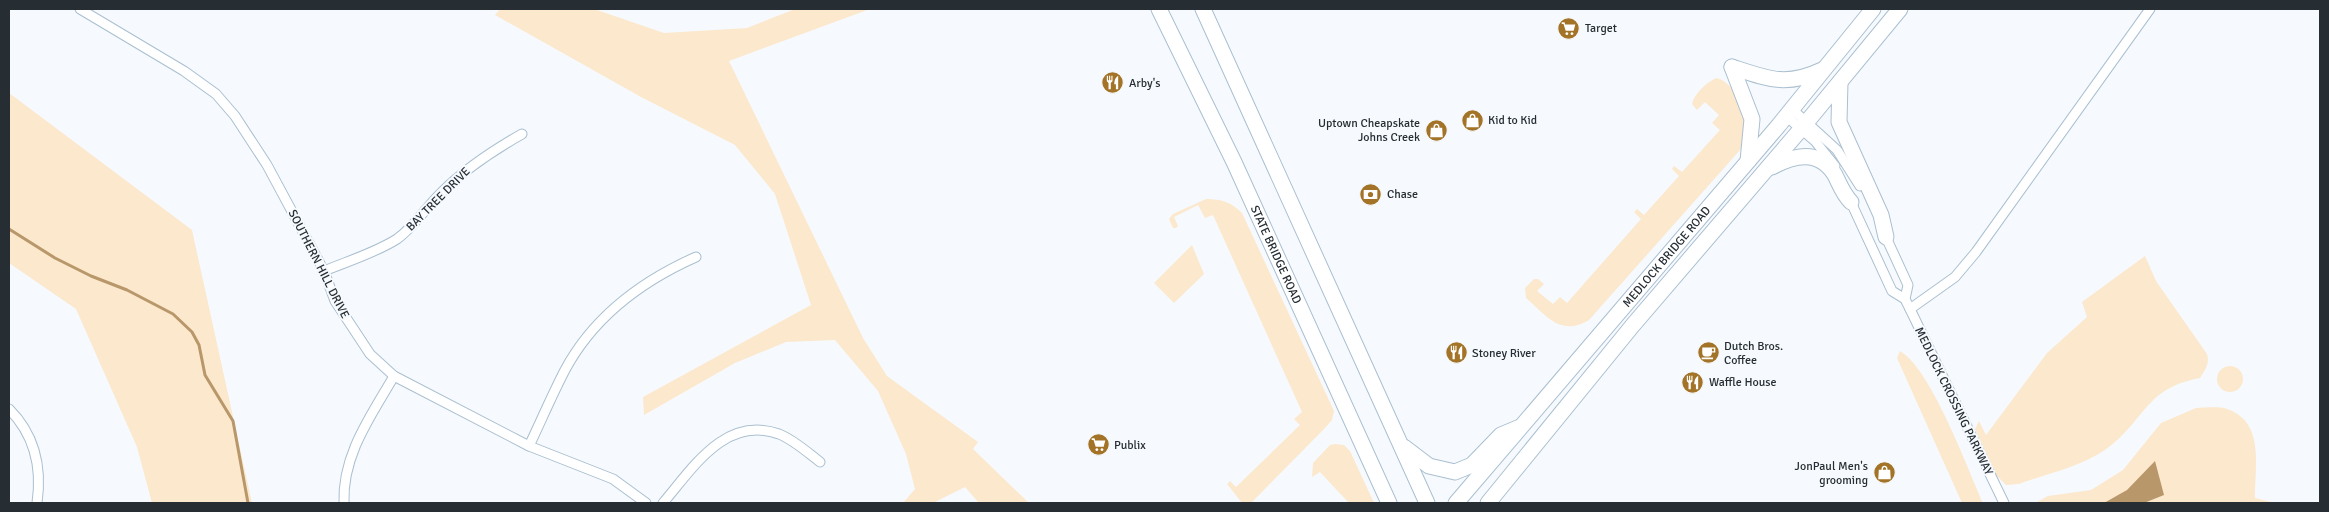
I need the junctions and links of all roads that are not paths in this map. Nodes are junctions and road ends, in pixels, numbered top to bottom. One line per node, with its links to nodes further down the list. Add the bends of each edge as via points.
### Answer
1 (80, 9): 17 (street, SOUTHERN HILL DRIVE, via 184,71 216,94 249,134)
2 (1159, 9): 30 (highway, STATE BRIDGE ROAD, via 1234,162)
3 (1203, 9): 23 (highway)
4 (1873, 9): 7 (highway, MEDLOCK BRIDGE ROAD)
5 (1900, 9): 8 (highway, MEDLOCK BRIDGE ROAD)
6 (2150, 9): 19 (street, via 1976,252 1955,277)
7 (1824, 69): 9 (highway, MEDLOCK BRIDGE ROAD); 12 (highway, via 1792,81 1777,81 1732,67 1752,118)
8 (1840, 82): 10 (highway, MEDLOCK BRIDGE ROAD); 15 (highway, via 1839,122 1881,215)
9 (1789, 112): 10 (street, MEDLOCK CROSSING PARKWAY); 12 (highway, MEDLOCK BRIDGE ROAD)
10 (1804, 126): 13 (highway, MEDLOCK BRIDGE ROAD); 14 (street, MEDLOCK CROSSING PARKWAY, via 1836,168); 15 (street, MEDLOCK CROSSING PARKWAY, via 1837,150 1849,165)
11 (522, 134): 17 (street, BAY TREE DRIVE, via 489,152 464,171 398,238)
12 (1748, 161): 22 (highway, MEDLOCK BRIDGE ROAD)
13 (1766, 170): 14 (highway, via 1797,156 1818,160 1830,169); 33 (highway, MEDLOCK BRIDGE ROAD)
14 (1851, 202): 18 (street, MEDLOCK CROSSING PARKWAY, via 1892,291)
15 (1886, 237): 18 (street, MEDLOCK CROSSING PARKWAY, via 1908,285)
16 (696, 257): 24 (street, via 639,287 595,327 565,369)
17 (324, 271): 20 (street, SOUTHERN HILL DRIVE, via 336,301 370,354)
18 (1905, 299): 19 (street, MEDLOCK CROSSING PARKWAY)
19 (1910, 309): 34 (street, MEDLOCK CROSSING PARKWAY)
20 (394, 376): 24 (street, SOUTHERN HILL DRIVE); 27 (street, via 348,463 343,484)
21 (9, 409): 26 (street, via 34,449 38,464)
22 (1524, 426): 23 (highway, via 1501,435 1472,465 1455,472 1429,466); 32 (highway, MEDLOCK BRIDGE ROAD)
23 (1401, 445): 31 (highway)
24 (529, 446): 28 (street, SOUTHERN HILL DRIVE, via 613,479)
25 (820, 462): 29 (street, via 778,434 758,430 736,433 708,451)
26 (37, 503)
27 (344, 503)
28 (646, 503)
29 (664, 503)
30 (1389, 503)
31 (1427, 503)
32 (1456, 503)
33 (1488, 503)
34 (2004, 503)

